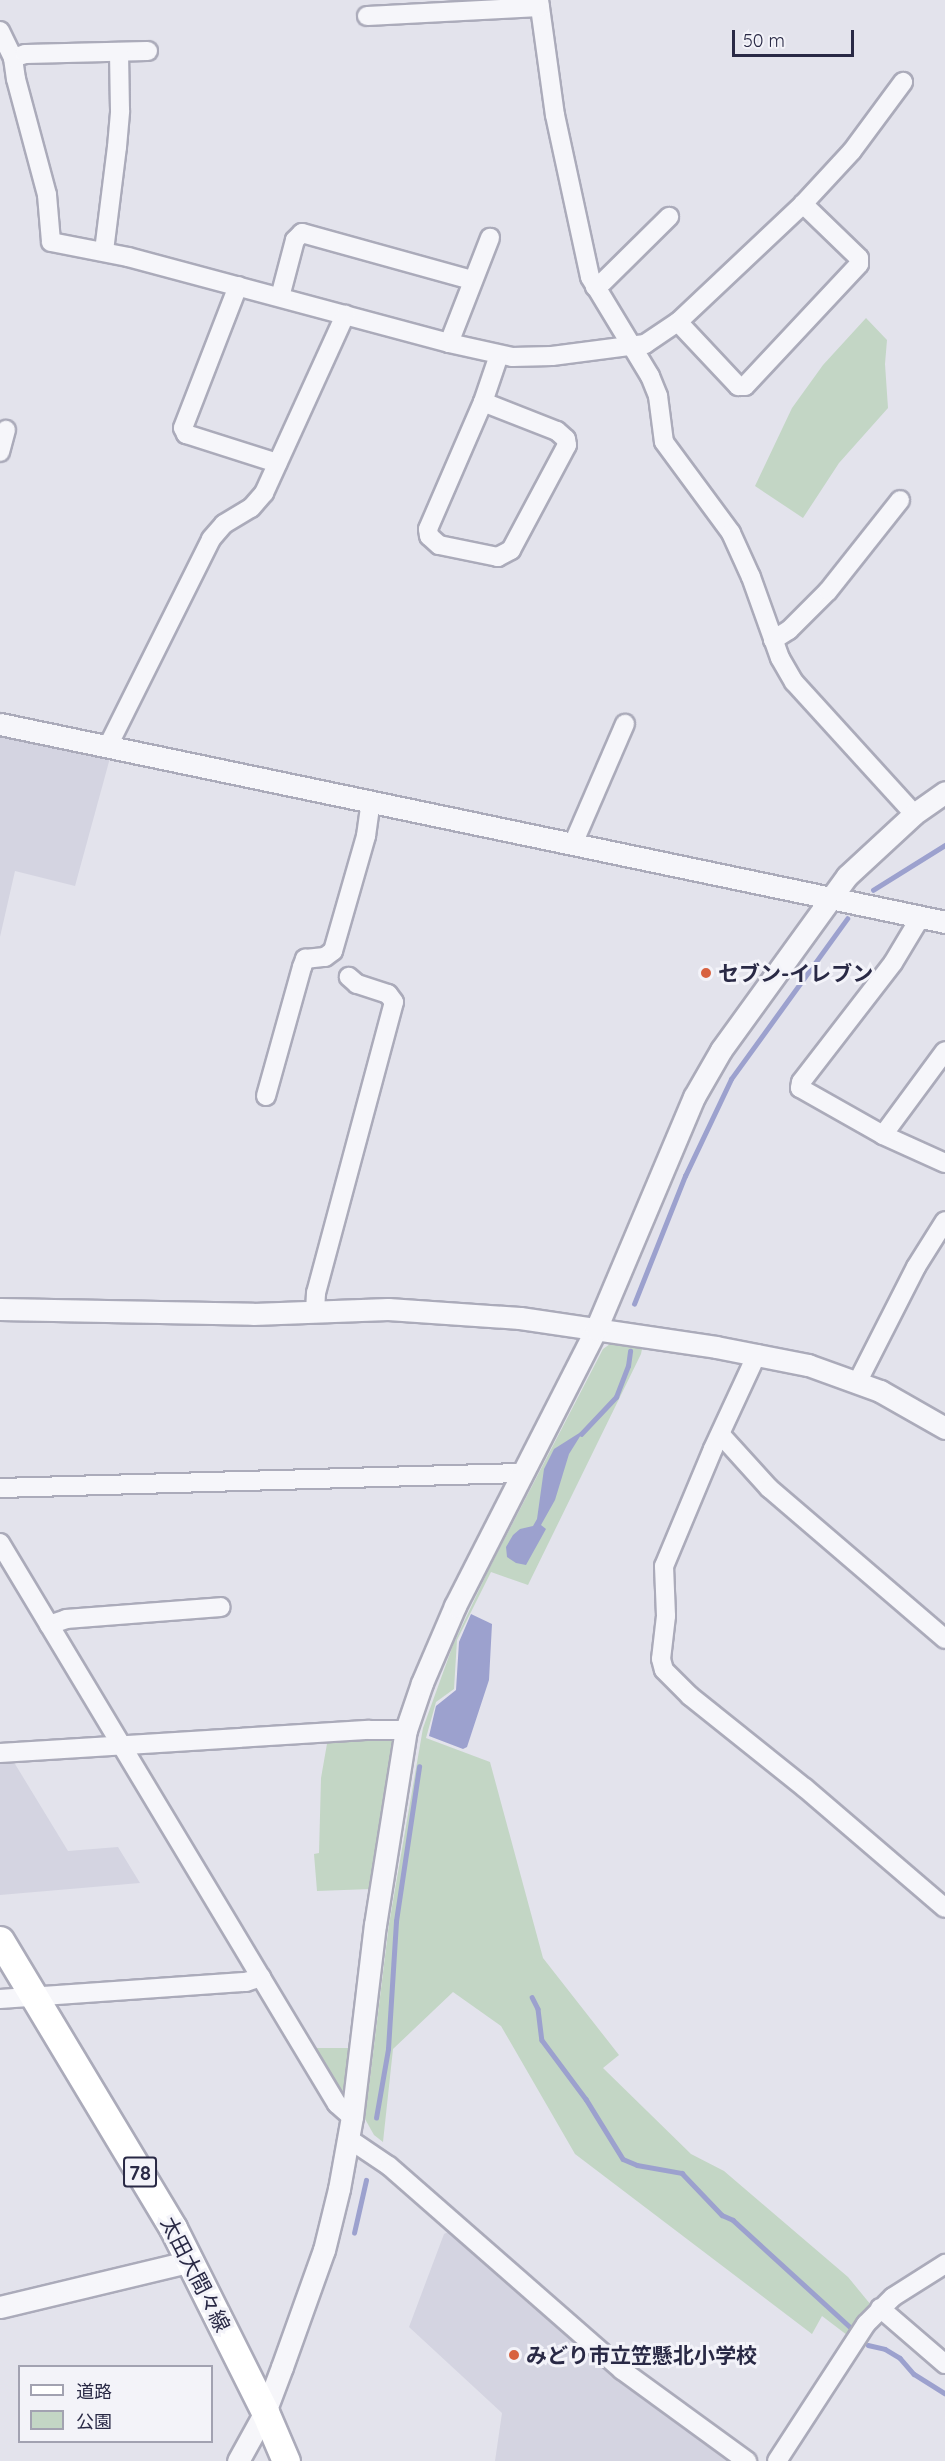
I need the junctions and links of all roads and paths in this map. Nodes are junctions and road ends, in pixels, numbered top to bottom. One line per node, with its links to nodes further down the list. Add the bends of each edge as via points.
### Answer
1 (540, 3): 2 (street); 14 (street, via 571,195)
2 (367, 16)
3 (0, 31): 6 (street)
4 (148, 51): 5 (street)
5 (118, 52): 6 (street, via 25,54); 11 (street, via 118,138)
6 (14, 58): 11 (street, via 47,195 51,242)
7 (903, 81): 8 (street, via 852,151)
8 (803, 204): 17 (street); 17 (street, via 859,258 859,264 745,386 738,386)
9 (669, 218): 14 (street)
10 (490, 238): 12 (street)
11 (104, 251): 13 (street)
12 (472, 280): 15 (street, via 302,233 295,240); 18 (street)
13 (238, 286): 15 (street); 24 (street, via 183,428 186,434)
14 (595, 287): 19 (street)
15 (280, 297): 16 (street)
16 (345, 315): 18 (street); 24 (street)
17 (678, 322): 19 (street, via 652,340)
18 (449, 343): 20 (street)
19 (633, 346): 20 (street, via 552,356); 26 (street, via 656,389 664,442 731,534 752,577)
20 (499, 355): 21 (street)
21 (483, 402): 21 (street, via 428,529 429,536 439,545 498,557 511,550 567,445 557,431)
22 (6, 430): 23 (street)
23 (0, 452)
24 (277, 463): 29 (street, via 259,501 225,524 212,539)
25 (900, 500): 26 (street, via 828,591 789,630)
26 (773, 640): 32 (street, via 800,690)
27 (0, 724): 29 (street)
28 (625, 724): 33 (street)
29 (108, 746): 31 (street)
30 (945, 792): 32 (street)
31 (371, 801): 33 (street); 39 (street, via 366,836 333,951 326,957 305,959)
32 (914, 814): 34 (street)
33 (573, 844): 34 (street)
34 (830, 897): 35 (street); 45 (street, via 707,1074)
35 (920, 918): 36 (street); 40 (street, via 893,963 801,1082 800,1088)
36 (945, 922)
37 (349, 976): 44 (street, via 357,984 388,994 394,1002 316,1293)
38 (945, 1051): 40 (street)
39 (266, 1096)
40 (883, 1135): 41 (street)
41 (945, 1164)
42 (945, 1221): 47 (street, via 916,1267)
43 (0, 1309): 44 (street)
44 (315, 1312): 45 (street, via 448,1311)
45 (596, 1329): 46 (street); 50 (street)
46 (757, 1354): 47 (street); 49 (street)
47 (858, 1381): 48 (street)
48 (945, 1428)
49 (721, 1435): 55 (street, via 769,1488); 59 (street, via 664,1566 664,1670 690,1696)
50 (522, 1473): 51 (street); 56 (street, via 455,1606)
51 (0, 1488)
52 (0, 1543): 54 (street)
53 (221, 1607): 54 (street, via 66,1618)
54 (49, 1625): 57 (street)
55 (945, 1639)
56 (405, 1730): 57 (street); 64 (street, via 375,1925)
57 (121, 1746): 58 (street); 61 (street)
58 (0, 1753)
59 (945, 1908)
60 (0, 1940): 62 (main road, 太田大間々線 / 78)
61 (261, 1977): 62 (street, via 246,1982); 64 (street, via 337,2104)
62 (33, 1996): 63 (street); 66 (main road, 太田大間々線 / 78)
63 (0, 1999)
64 (352, 2117): 65 (street)
65 (349, 2139): 71 (street, via 324,2250); 74 (street, via 389,2166 631,2377)
66 (191, 2261): 68 (street); 71 (main road, 太田大間々線 / 78)
67 (945, 2264): 69 (street)
68 (0, 2307)
69 (880, 2308): 70 (street); 75 (street, via 847,2350)
70 (945, 2364)
71 (265, 2412): 72 (street); 73 (main road, 太田大間々線 / 78)
72 (238, 2461)
73 (286, 2461)
74 (747, 2461)
75 (777, 2461)

